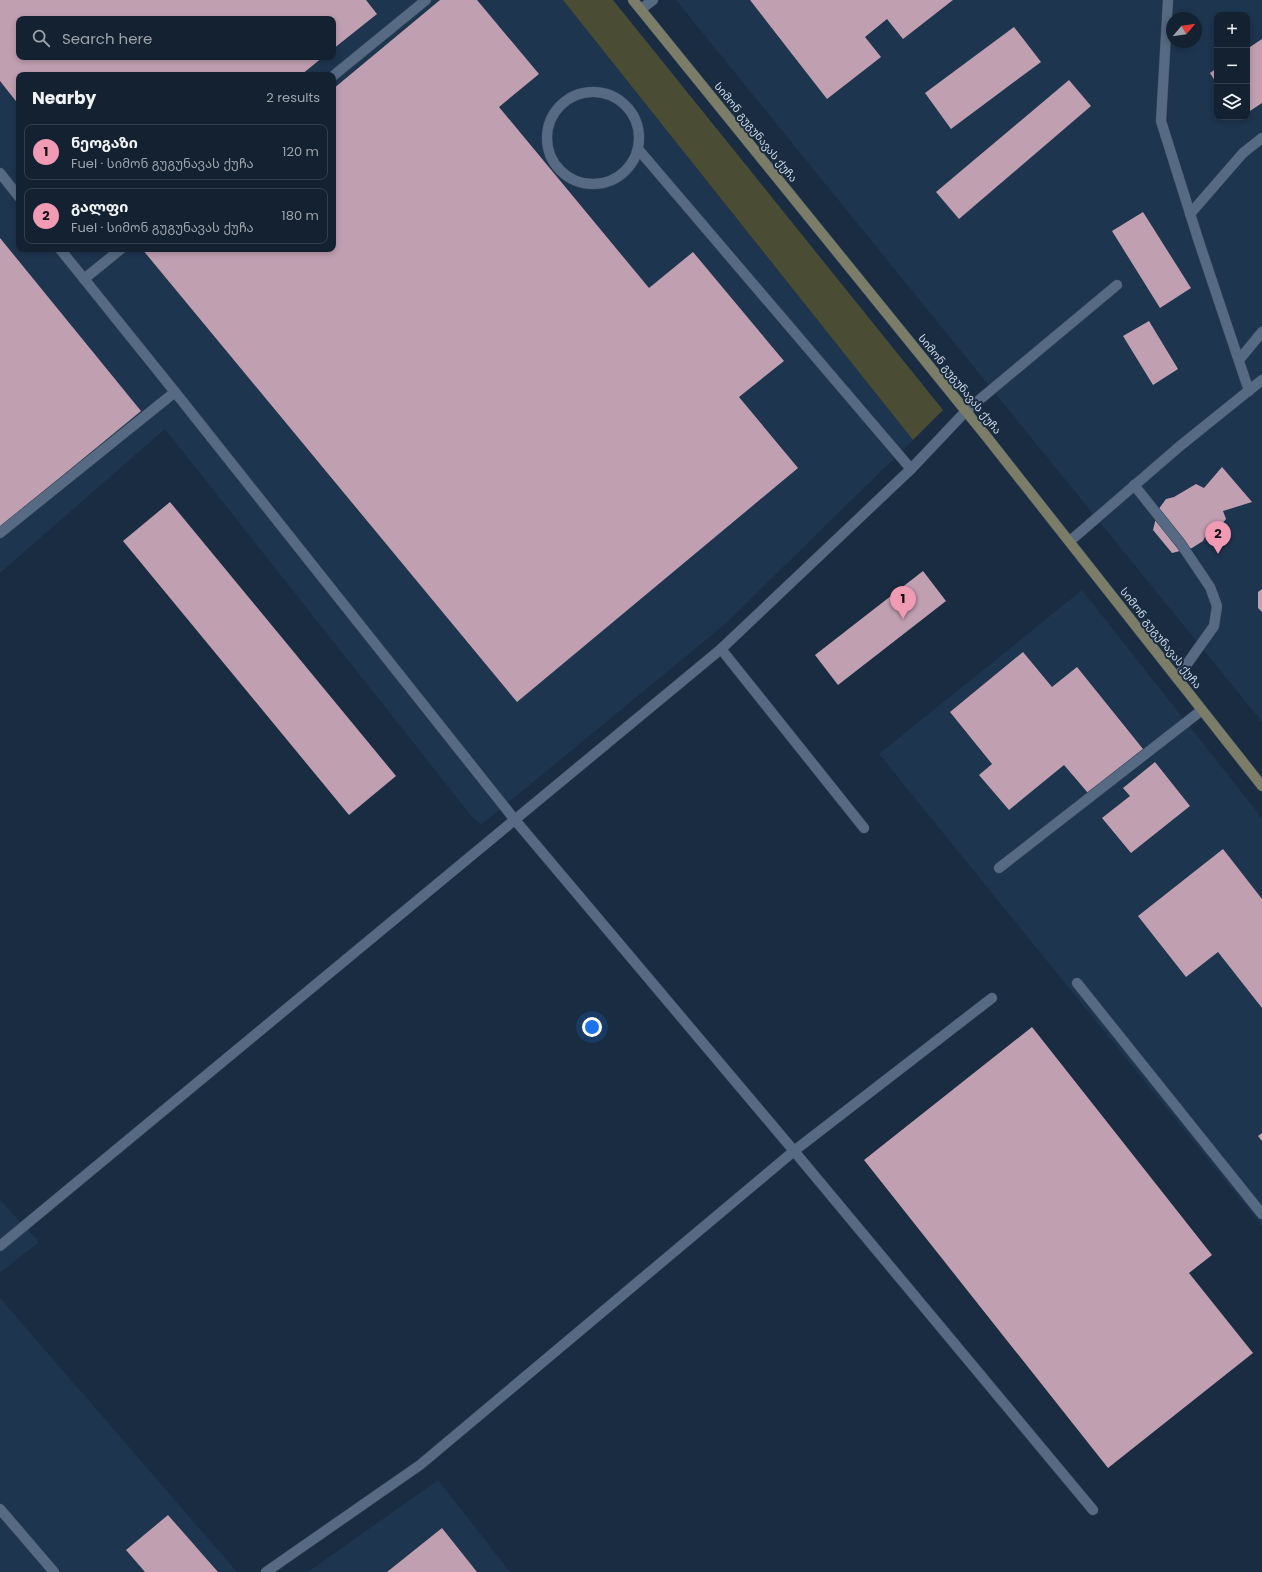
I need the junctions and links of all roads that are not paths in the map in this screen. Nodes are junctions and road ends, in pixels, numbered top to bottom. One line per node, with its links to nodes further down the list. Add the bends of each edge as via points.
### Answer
1 (426, 0): 6 (lane)
2 (633, 0): 5 (main road, სიმონ გუგუნავას ქუჩა)
3 (653, 0): 5 (lane)
4 (1168, 0): 11 (lane, via 1161,121)
5 (641, 9): 21 (main road, სიმონ გუგუნავას ქუჩა)
6 (336, 74)
7 (1262, 138): 11 (lane, via 1243,153)
8 (638, 149): 8 (lane, via 638,125 632,111 621,100 608,94 594,91 566,100 555,111 549,124 549,153 556,166 568,177 583,184 599,185 614,180 627,170); 22 (lane)
9 (0, 173): 10 (lane)
10 (16, 193)
11 (1190, 214): 17 (lane)
12 (62, 252): 14 (lane)
13 (117, 252): 14 (lane)
14 (84, 279): 20 (lane)
15 (1117, 285): 21 (lane)
16 (1262, 332): 17 (lane)
17 (1239, 360): 19 (lane)
18 (1262, 380): 19 (lane)
19 (1249, 391): 23 (lane)
20 (175, 392): 24 (lane); 30 (lane)
21 (966, 411): 22 (lane); 25 (main road, სიმონ გუგუნავას ქუჩა)
22 (911, 469): 26 (lane)
23 (1134, 485): 25 (lane); 27 (lane, via 1181,544 1210,587 1217,606 1214,626)
24 (0, 533)
25 (1070, 541): 27 (main road, სიმონ გუგუნავას ქუჩა)
26 (721, 649): 30 (lane); 31 (lane)
27 (1177, 678): 28 (main road, სიმონ გუგუნავას ქუჩა)
28 (1202, 710): 29 (main road, სიმონ გუგუნავას ქუჩა); 32 (lane)
29 (1262, 786)
30 (515, 820): 35 (lane); 37 (lane)
31 (864, 828)
32 (999, 868)
33 (1077, 983): 36 (lane)
34 (992, 998): 35 (lane)
35 (794, 1151): 39 (lane); 41 (lane, via 420,1465)
36 (1262, 1214)
37 (0, 1246)
38 (0, 1509): 40 (lane)
39 (1093, 1510)
40 (54, 1572)
41 (266, 1572)

